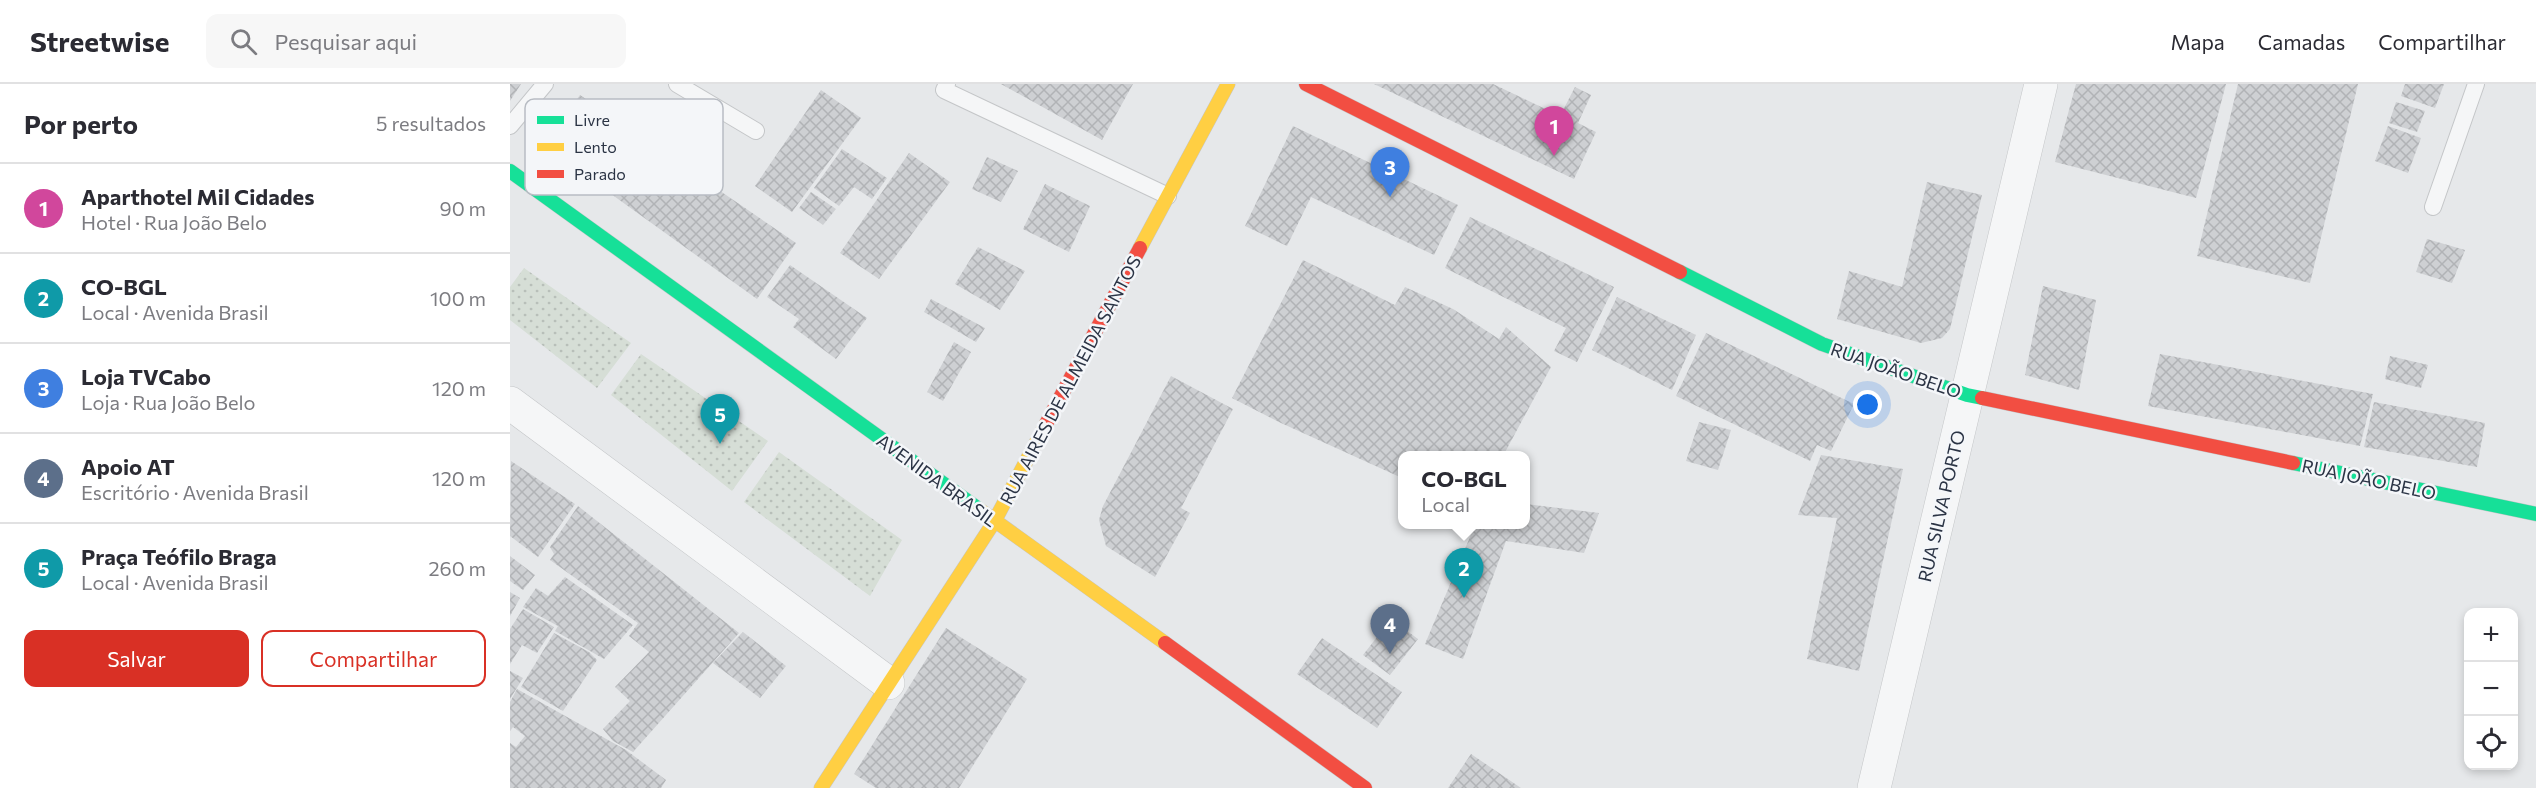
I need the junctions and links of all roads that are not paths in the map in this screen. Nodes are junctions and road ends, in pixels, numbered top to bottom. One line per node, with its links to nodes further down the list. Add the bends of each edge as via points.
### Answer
1 (545, 84): 8 (lane)
2 (677, 84): 9 (lane)
3 (947, 84): 17 (lane, via 944,90)
4 (1228, 84): 17 (street, RUA AIRES DE ALMEIDA SANTOS)
5 (1306, 84): 19 (street, RUA JOÃO BELO, via 1822,344)
6 (2041, 84): 19 (street, RUA SILVA PORTO)
7 (2476, 84): 18 (lane)
8 (532, 99)
9 (702, 99)
10 (525, 108): 12 (lane)
11 (723, 111): 13 (lane)
12 (510, 126)
13 (756, 131)
14 (510, 171): 15 (street, AVENIDA BRASIL)
15 (525, 182)
16 (543, 195): 22 (street, AVENIDA BRASIL)
17 (1168, 196): 22 (street, RUA AIRES DE ALMEIDA SANTOS)
18 (2433, 207)
19 (1967, 395): 21 (street, RUA JOÃO BELO); 26 (street, RUA SILVA PORTO)
20 (510, 403): 23 (street)
21 (2536, 514)
22 (994, 522): 23 (street, RUA AIRES DE ALMEIDA SANTOS); 25 (street, AVENIDA BRASIL)
23 (888, 683): 24 (street, RUA AIRES DE ALMEIDA SANTOS)
24 (821, 788)
25 (1365, 788)
26 (1875, 788)

